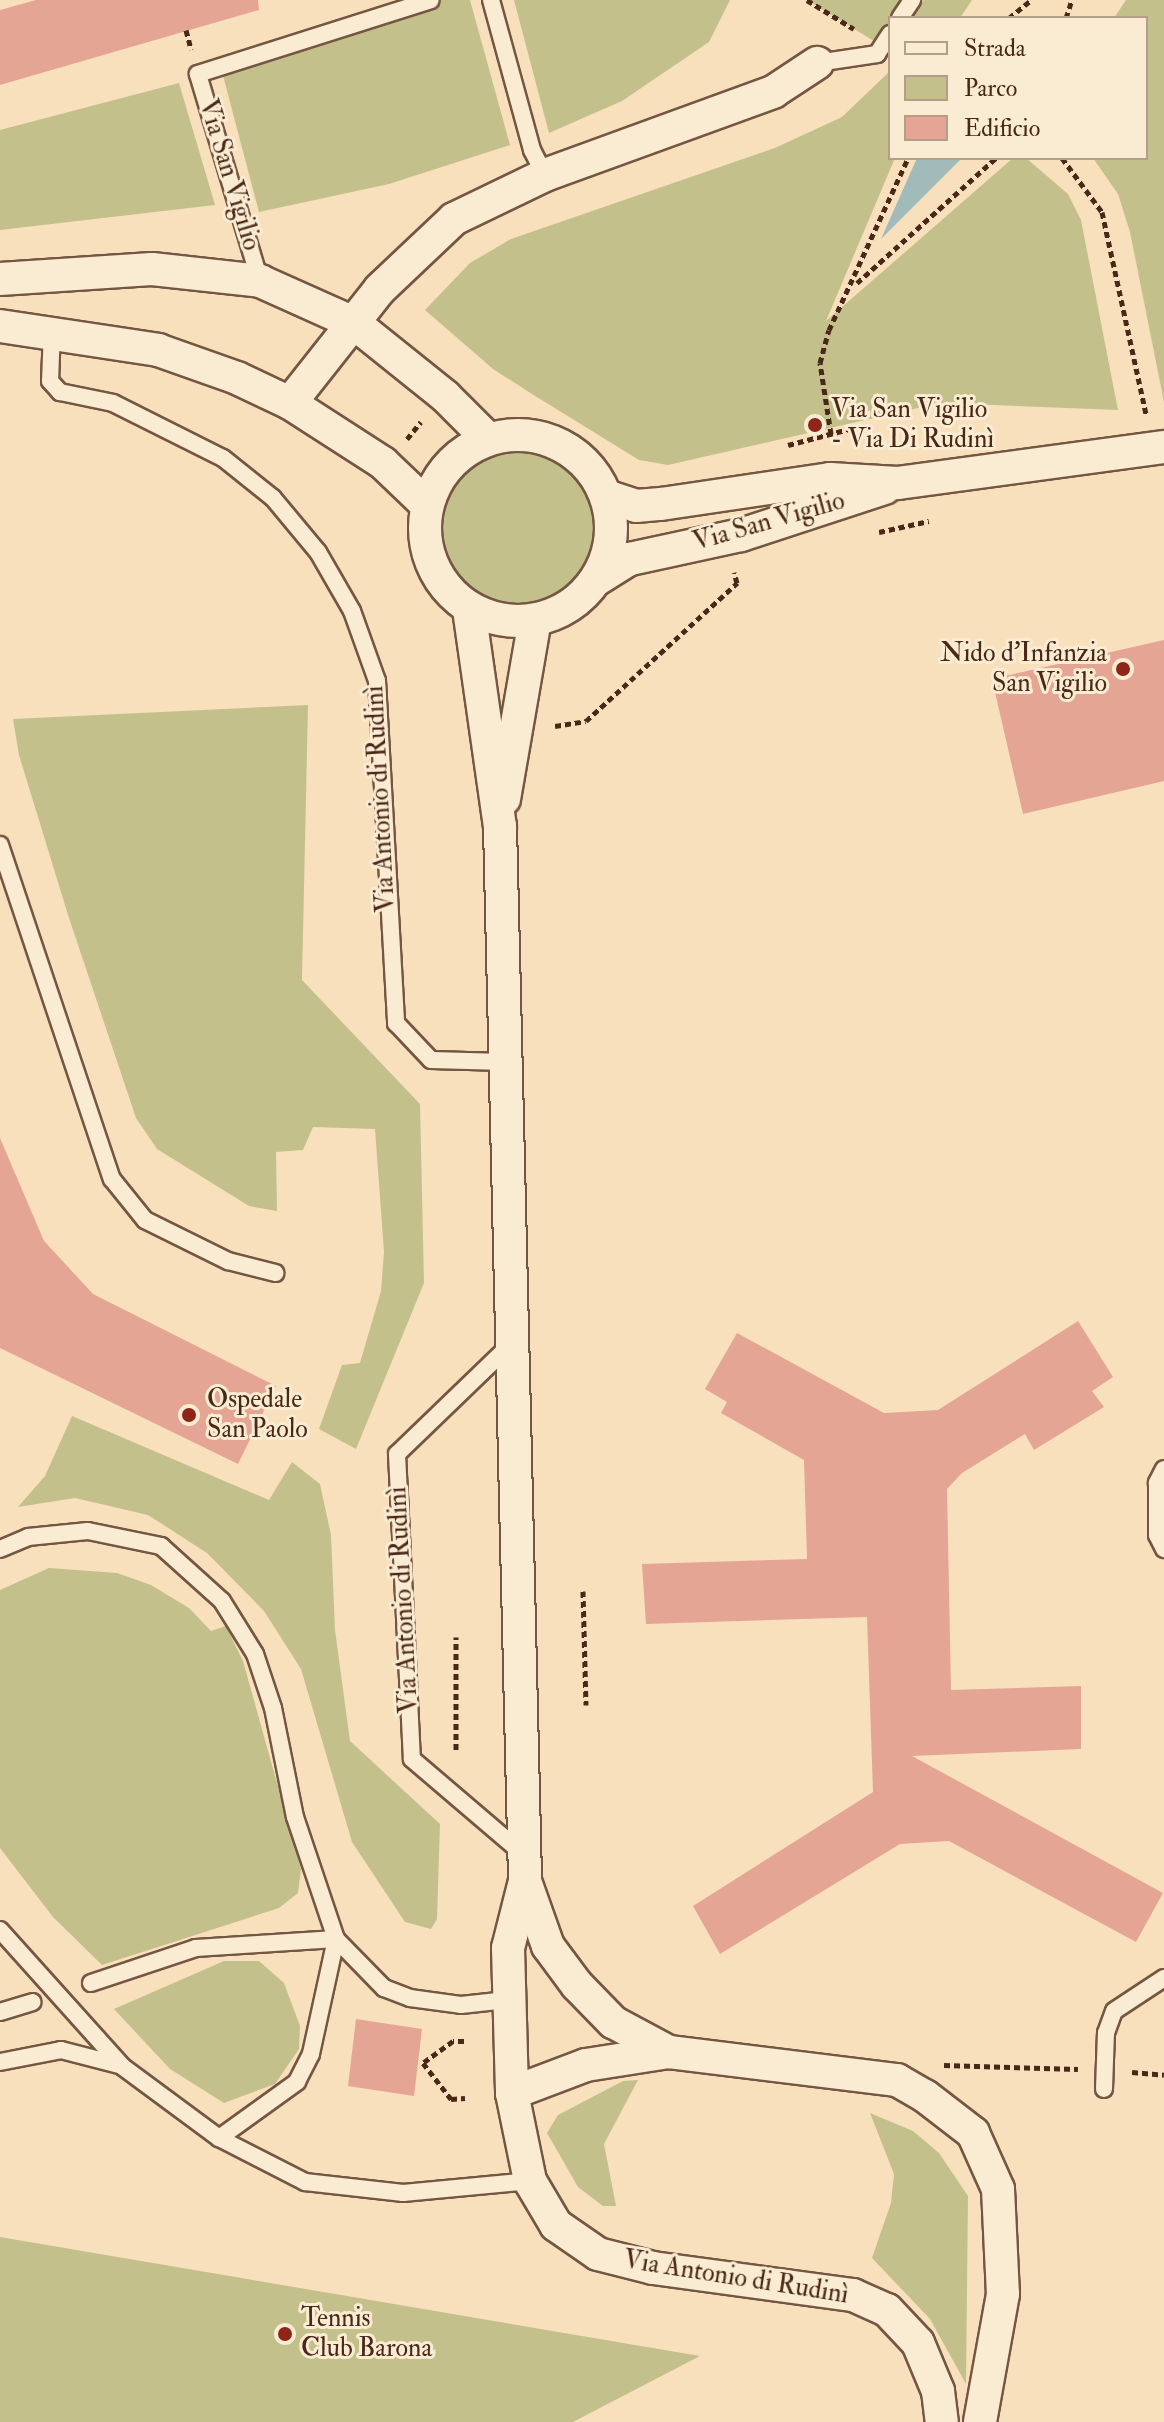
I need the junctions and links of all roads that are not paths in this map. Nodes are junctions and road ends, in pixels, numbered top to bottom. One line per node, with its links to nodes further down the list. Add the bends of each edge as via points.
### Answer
1 (431, 0): 7 (lane, Via San Vigilio, via 198,74)
2 (491, 0): 5 (lane, via 532,150)
3 (886, 40): 4 (lane, via 877,54)
4 (817, 63): 5 (street, via 773,92)
5 (545, 175): 8 (street, via 454,219 407,260)
6 (0, 279): 7 (street, Via San Vigilio, via 152,269)
7 (260, 281): 8 (street, Via San Vigilio)
8 (354, 323): 11 (street); 12 (street, Via San Vigilio, via 445,396)
9 (0, 326): 10 (street)
10 (52, 330): 11 (street, via 158,350); 22 (lane, Via Antonio di Rudinì, via 50,381 60,392 113,403 223,458 273,498 318,552 352,611 377,681 396,1023 431,1060)
11 (290, 403): 16 (street, via 383,463)
12 (488, 439): 15 (street, via 521,435 555,443 583,463); 16 (street, via 453,462)
13 (1164, 447): 14 (street, Via San Vigilio)
14 (898, 483): 15 (street, Via San Vigilio, via 830,479 636,506); 17 (street, Via San Vigilio, via 741,535 630,559)
15 (606, 496): 17 (street, via 611,536)
16 (427, 505): 18 (street, via 425,535 434,569)
17 (596, 580): 19 (street, via 572,605)
18 (469, 609): 19 (street, via 506,621); 20 (street, Via Antonio di Rudinì)
19 (535, 620): 20 (street, Via Antonio di Rudinì)
20 (500, 826): 22 (street, Via Antonio di Rudinì)
21 (0, 845): 23 (lane, via 112,1179 145,1220 228,1261)
22 (505, 1062): 24 (street, Via Antonio di Rudinì)
23 (275, 1273)
24 (512, 1343): 28 (street, Via Antonio di Rudinì); 28 (lane, Via Antonio di Rudinì, via 397,1454 412,1759)
25 (1164, 1469): 27 (lane, via 1157,1483 1157,1535)
26 (0, 1549): 30 (lane, via 28,1537 88,1531 161,1546 222,1601 255,1654 295,1817)
27 (1164, 1549)
28 (524, 1867): 33 (street, Via Antonio di Rudinì, via 508,1948); 36 (street, Via Antonio di Rudinì, via 548,1946 577,1985 613,2022)
29 (0, 1930): 38 (lane)
30 (336, 1939): 32 (lane, via 196,1948); 33 (lane, via 384,1988 410,1998 461,2005); 41 (lane, via 311,2054 297,2082)
31 (1164, 1978): 39 (lane, via 1114,2011 1106,2033)
32 (91, 1983)
33 (507, 2000): 40 (street, Via Antonio di Rudinì)
34 (32, 2002): 35 (lane)
35 (0, 2012)
36 (669, 2052): 40 (street, Via Antonio di Rudinì, via 586,2065); 44 (street, Via Antonio di Rudinì, via 897,2080 973,2133 998,2189 1003,2294)
37 (0, 2062): 38 (lane, via 61,2050 90,2053)
38 (123, 2067): 41 (lane)
39 (1104, 2089)
40 (512, 2093): 42 (street, Via Antonio di Rudinì)
41 (219, 2138): 42 (lane, via 305,2182 403,2193)
42 (530, 2181): 43 (street, Via Antonio di Rudinì, via 556,2225 598,2254 653,2268 853,2295 887,2310 918,2343 938,2391)
43 (942, 2422)
44 (980, 2422)

